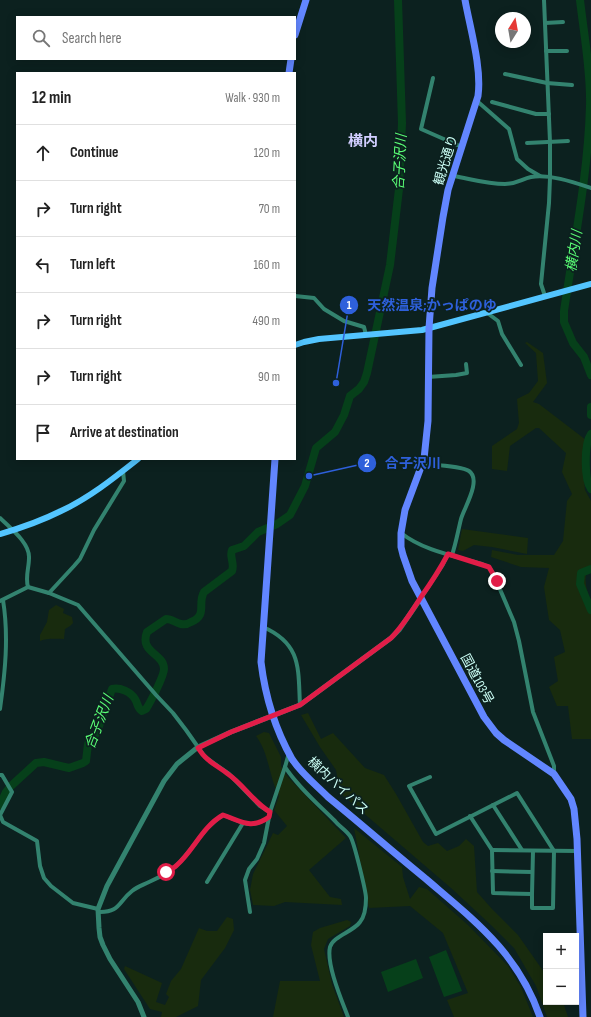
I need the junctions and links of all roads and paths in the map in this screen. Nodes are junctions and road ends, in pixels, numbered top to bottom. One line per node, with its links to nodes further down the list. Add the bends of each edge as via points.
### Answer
1 (306, 0): 6 (highway)
2 (465, 0): 15 (highway, 観光通り, via 479,79)
3 (544, 0): 5 (street)
4 (563, 22): 5 (street)
5 (545, 23): 7 (street)
6 (296, 32)
7 (546, 51): 8 (street); 13 (street)
8 (567, 51)
9 (291, 60): 10 (highway)
10 (289, 72)
11 (505, 74): 13 (street)
12 (433, 78): 21 (street, via 421,129)
13 (547, 83): 14 (street); 17 (street)
14 (572, 84)
15 (476, 100): 21 (highway, 観光通り); 23 (street, via 510,129 517,159)
16 (492, 102): 17 (street, via 536,114)
17 (549, 114): 19 (street)
18 (568, 141): 19 (street)
19 (550, 142): 20 (street); 24 (street)
20 (527, 143)
21 (462, 147): 22 (highway, 観光通り)
22 (454, 176): 23 (street, via 507,184); 30 (highway, 観光通り, via 442,217)
23 (540, 176): 24 (street)
24 (550, 178): 25 (street); 28 (street, via 541,284)
25 (591, 188)
26 (591, 284): 28 (main road)
27 (296, 296): 31 (street, via 314,298 324,309 344,321 364,327)
28 (545, 296): 29 (main road)
29 (486, 312): 30 (main road); 34 (street, via 498,321 502,334)
30 (429, 328): 31 (main road); 35 (highway, 国道103号)
31 (368, 335): 32 (main road, via 319,339)
32 (296, 345)
33 (466, 364): 35 (street, via 467,372)
34 (522, 365)
35 (428, 377): 38 (highway, 国道103号, via 428,422)
36 (137, 460): 39 (main road)
37 (275, 460): 49 (highway, 横内バイパス)
38 (423, 464): 42 (highway, 国道103号, via 402,518); 44 (street, via 463,468 472,474 472,490 461,518 458,538)
39 (123, 471): 41 (main road, via 95,492 61,511); 46 (street, via 124,480 80,559)
40 (0, 518): 41 (street)
41 (12, 530): 43 (main road); 45 (street, via 29,551)
42 (401, 533): 44 (street, via 423,546); 47 (highway, 国道103号, via 401,547 406,566)
43 (0, 534)
44 (450, 554): 47 (street); 56 (street, via 482,564 493,572 514,622 533,712 554,766)
45 (28, 587): 46 (street); 48 (street)
46 (49, 593): 53 (street, via 78,605 173,712)
47 (421, 598): 50 (street, via 391,638); 56 (highway, 国道103号, via 491,727 504,740)
48 (1, 601): 51 (street, via 6,626 6,661)
49 (263, 627): 50 (street, via 285,641 292,650 299,671); 52 (highway, 横内バイパス, via 261,662 264,684)
50 (300, 705): 52 (street)
51 (0, 709)
52 (274, 715): 53 (street); 54 (highway, 横内バイパス, via 277,728)
53 (198, 748): 60 (street, via 204,757 229,774 260,806); 73 (street, via 178,764 164,781 107,886)
54 (289, 752): 55 (street); 77 (highway, 横内バイパス, via 301,771 328,797 491,936 514,963 525,981)
55 (285, 767): 60 (street); 76 (street, via 312,799 350,836 354,847 366,897 364,914 353,929 335,939 330,945 329,952)
56 (554, 774): 68 (highway, 国道103号, via 571,799)
57 (0, 775): 73 (street, via 12,790 0,815 3,822 37,841 40,866 44,878 51,886 73,903)
58 (430, 777): 61 (street, via 410,786 436,834)
59 (493, 805): 61 (street); 65 (street); 67 (street, via 517,793)
60 (270, 812): 62 (street)
61 (470, 816): 64 (street)
62 (269, 817): 63 (street, via 252,825); 74 (street, via 264,843 245,880)
63 (243, 823): 71 (street); 73 (street, via 223,815 218,818 177,866 131,891 112,911)
64 (492, 850): 65 (street); 69 (street)
65 (522, 850): 66 (street)
66 (533, 851): 67 (street); 70 (street)
67 (554, 851): 68 (street); 72 (street, via 553,908 532,908)
68 (578, 852): 78 (highway, 国道103号)
69 (492, 871): 70 (street); 72 (street, via 493,893)
70 (532, 872): 72 (street)
71 (207, 882)
72 (532, 894)
73 (98, 910): 75 (street, via 103,945 138,1002)
74 (250, 912)
75 (144, 1017)
76 (348, 1017)
77 (540, 1017)
78 (583, 1017)

